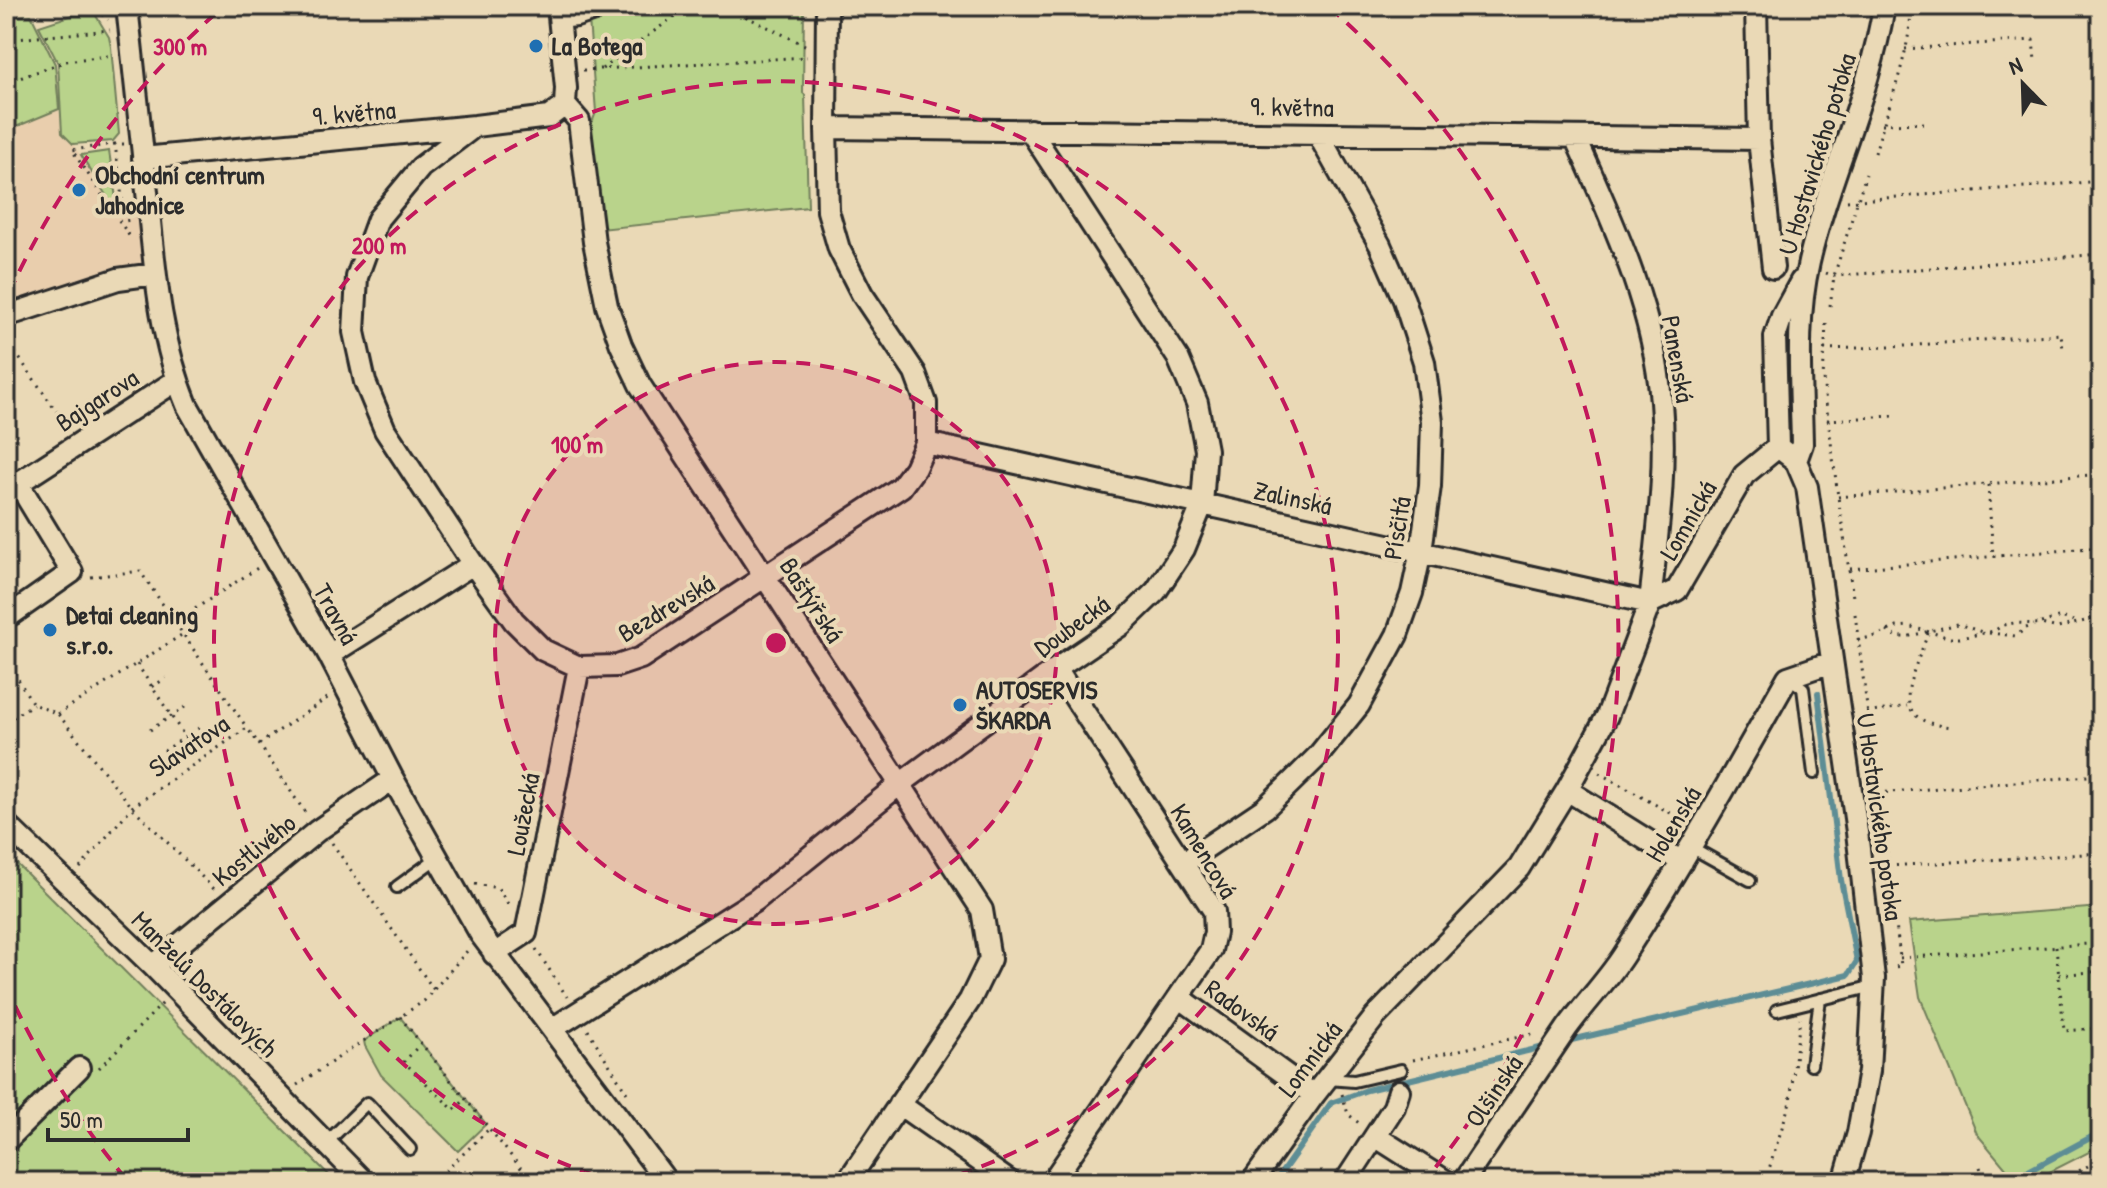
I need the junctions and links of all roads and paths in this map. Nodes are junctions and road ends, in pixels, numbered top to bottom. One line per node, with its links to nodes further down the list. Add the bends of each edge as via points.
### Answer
1 (127, 6): 10 (street, Travná)
2 (599, 6): 9 (lane, via 595,15 577,21)
3 (689, 6): 16 (path)
4 (724, 6): 14 (path)
5 (827, 6): 14 (street, Bezdrevská)
6 (1756, 6): 28 (street)
7 (1884, 6): 36 (street, U Hostavického potoka, via 1870,70)
8 (1911, 6): 12 (path)
9 (558, 14): 17 (street, Baštýřská)
10 (129, 28): 11 (path); 31 (street, Travná)
11 (6, 40)
12 (1905, 49): 15 (path, via 2033,40); 21 (path)
13 (116, 54): 18 (path, via 66,61)
14 (827, 56): 16 (path); 23 (street, Bezdrevská)
15 (2035, 61)
16 (602, 69): 17 (path)
17 (564, 71): 19 (street, Baštýřská)
18 (6, 83)
19 (565, 105): 22 (street, 9. května, via 549,117); 68 (street, Baštýřská, via 579,121 594,242 621,345 640,385)
20 (1929, 123): 21 (path)
21 (1882, 124): 30 (path)
22 (475, 126): 25 (street, 9. května); 32 (street, Bezdrevská)
23 (826, 128): 24 (street, 9. května); 53 (street, Bezdrevská, via 828,211 839,249 915,373 926,403)
24 (1030, 130): 26 (street, 9. května); 60 (street, Doubecká, via 1178,358 1197,403 1206,450)
25 (410, 134): 31 (street, 9. května); 32 (street, via 421,142)
26 (1318, 134): 27 (street, 9. května); 62 (street, Písčitá, via 1380,245 1424,362 1432,422)
27 (1575, 137): 28 (street, 9. května); 70 (street, Panenská, via 1620,239 1649,325 1661,401 1663,479)
28 (1759, 139): 40 (street)
29 (115, 144): 37 (path, via 72,150)
30 (1875, 153)
31 (143, 158): 41 (street, Travná)
32 (421, 167): 65 (street, Bezdrevská, via 378,219 357,277 354,332 365,382 385,430)
33 (1866, 174): 35 (path)
34 (2101, 181): 35 (path)
35 (1857, 200): 36 (path); 42 (path)
36 (1827, 201): 39 (street, U Hostavického potoka)
37 (131, 238)
38 (2101, 254): 42 (path)
39 (1808, 264): 42 (path); 54 (street, via 1775,337); 55 (street, U Hostavického potoka, via 1800,335 1802,444)
40 (1773, 268)
41 (155, 274): 44 (street, via 118,279); 49 (street, Travná)
42 (1834, 276): 43 (path)
43 (1830, 306)
44 (6, 316)
45 (1826, 324): 47 (path)
46 (6, 339): 52 (path)
47 (1824, 349): 48 (path, via 2061,334); 51 (path)
48 (2063, 349)
49 (177, 380): 52 (street, Bajgarova); 64 (street, Travná, via 203,436)
50 (1893, 416): 51 (path)
51 (1827, 420): 59 (path)
52 (78, 443): 58 (street, Bajgarova)
53 (926, 443): 60 (street, Zalinská); 68 (street, Bezdrevská, via 901,487)
54 (1778, 447): 55 (street); 70 (street, Lomnická, via 1744,475 1677,590)
55 (1796, 461): 86 (street, U Hostavického potoka, via 1807,487)
56 (2101, 474): 57 (path)
57 (1988, 485): 59 (path); 63 (path)
58 (12, 487): 67 (street)
59 (1838, 497): 66 (path)
60 (1202, 505): 62 (street, Zalinská); 89 (street, Doubecká, via 1184,549 1156,591 1121,625)
61 (2101, 547): 63 (path)
62 (1421, 551): 70 (street, Zalinská); 125 (street, Písčitá, via 1397,635 1359,705 1317,757 1265,808)
63 (1993, 556): 66 (path)
64 (274, 557): 75 (path); 84 (street, Travná)
65 (473, 564): 84 (street); 88 (street, Bezdrevská, via 523,631 543,650)
66 (1848, 569): 69 (path)
67 (72, 572): 71 (street, via 12,614); 75 (path, via 93,577 140,571)
68 (766, 577): 88 (street, Bezdrevská, via 641,658 617,666); 112 (street, Baštýřská)
69 (1853, 597)
70 (1650, 603): 108 (street, Lomnická, via 1607,716)
71 (6, 608)
72 (1855, 614): 83 (path)
73 (2026, 616): 76 (path)
74 (2093, 619): 77 (path)
75 (175, 622): 82 (path)
76 (2027, 623): 78 (path); 81 (path)
77 (2079, 623): 78 (path, via 2058,628); 78 (path, via 2061,617)
78 (2041, 624): 81 (path, via 2016,636)
79 (1887, 631): 80 (path, via 1908,626); 80 (path, via 1897,637); 83 (path)
80 (1928, 632): 81 (path, via 1951,638); 81 (path, via 1958,624); 95 (path, via 1907,693)
81 (1983, 632)
82 (183, 634): 87 (path); 103 (path)
83 (1858, 640): 97 (path)
84 (329, 655): 92 (street, Travná)
85 (6, 659): 94 (path)
86 (1832, 662): 90 (street); 138 (street, U Hostavického potoka)
87 (137, 664): 93 (path); 98 (path)
88 (579, 667): 134 (street, Loužecká, via 526,933)
89 (1056, 669): 112 (street, Doubecká); 125 (street, Kamencová)
90 (1788, 677): 109 (lane, via 1803,688); 121 (street, Holenská)
91 (166, 678): 93 (path)
92 (345, 686): 106 (path, Slavatova); 111 (street, Travná)
93 (152, 687): 99 (path)
94 (33, 704): 98 (path); 100 (path)
95 (1908, 706): 97 (path); 101 (path, via 1929,723)
96 (185, 707): 99 (path)
97 (1867, 713): 114 (path)
98 (58, 714): 115 (path)
99 (172, 716): 104 (path); 105 (path)
100 (6, 722)
101 (1953, 727)
102 (199, 728): 105 (path)
103 (247, 728): 106 (path, Slavatova); 115 (path, Slavatova)
104 (150, 730)
105 (185, 737): 107 (path)
106 (259, 744): 119 (path)
107 (164, 751)
108 (1582, 763): 113 (street, Lomnická); 121 (path)
109 (1814, 773)
110 (2101, 775): 114 (path)
111 (393, 779): 119 (street, Kostlivého); 124 (street, Travná)
112 (900, 784): 146 (street, Doubecká, via 756,900); 156 (street, Baštýřská, via 982,910 990,959 970,1000)
113 (1567, 790): 121 (street); 152 (street, Lomnická, via 1519,868 1375,1017)
114 (1878, 793): 116 (path)
115 (132, 807): 128 (path, Slavatova); 130 (path)
116 (1883, 819)
117 (2099, 823): 122 (path)
118 (6, 824): 128 (street, Manželů Dostálových)
119 (317, 831): 130 (street, Kostlivého); 139 (path)
120 (1886, 842): 126 (path)
121 (1691, 846): 127 (lane); 144 (street, Holenská, via 1610,975)
122 (2101, 846)
123 (2101, 853): 126 (path)
124 (437, 858): 129 (lane); 131 (street, Travná)
125 (1183, 863): 140 (street, Kamencová, via 1214,911 1215,932 1211,950)
126 (1888, 866): 133 (path, via 1900,958)
127 (1750, 880)
128 (67, 883): 135 (street, Manželů Dostálových)
129 (397, 887)
130 (229, 904): 135 (street, Kostlivého)
131 (481, 935): 134 (street, Travná); 139 (path)
132 (2101, 943): 133 (path)
133 (2056, 946): 137 (path)
134 (494, 954): 146 (street, Travná)
135 (153, 966): 153 (street, Manželů Dostálových)
136 (2101, 971): 137 (path)
137 (2059, 975): 145 (path, via 2064,1031)
138 (1874, 986): 141 (lane); 178 (street, U Hostavického potoka, via 1869,1071)
139 (434, 990): 143 (path)
140 (1179, 997): 152 (street, Radovská); 172 (street, Kamencová)
141 (1820, 999): 142 (lane); 149 (lane)
142 (1779, 1010): 177 (path, via 1784,1020 1801,1016 1790,1102)
143 (400, 1017): 148 (path); 153 (path)
144 (1567, 1028): 176 (street, Olšinská)
145 (2101, 1028)
146 (552, 1029): 169 (street, Travná)
147 (1546, 1032): 151 (path, via 1401,1062)
148 (421, 1043): 154 (path); 154 (path, via 404,1062 454,1110)
149 (1811, 1065)
150 (79, 1068): 159 (street)
151 (1400, 1080): 152 (lane); 158 (street, via 1394,1107)
152 (1321, 1087): 173 (street, Lomnická)
153 (280, 1097): 160 (street, Manželů Dostálových)
154 (466, 1099): 157 (path)
155 (1344, 1103): 158 (path, via 1348,1114)
156 (899, 1104): 170 (street, Baštýřská); 171 (street)
157 (489, 1128): 167 (path); 168 (path)
158 (1375, 1136): 174 (street); 175 (street)
159 (6, 1141)
160 (326, 1143): 161 (lane, via 367,1103); 166 (street, Manželů Dostálových)
161 (410, 1149)
162 (2101, 1159): 180 (path)
163 (1980, 1167): 179 (path)
164 (6, 1176): 165 (path)
165 (12, 1182)
166 (364, 1182)
167 (434, 1182)
168 (532, 1182)
169 (667, 1182)
170 (847, 1182)
171 (1010, 1182)
172 (1052, 1182)
173 (1252, 1182)
174 (1345, 1182)
175 (1447, 1182)
176 (1463, 1182)
177 (1765, 1182)
178 (1844, 1182)
179 (1985, 1182)
180 (2058, 1182)

